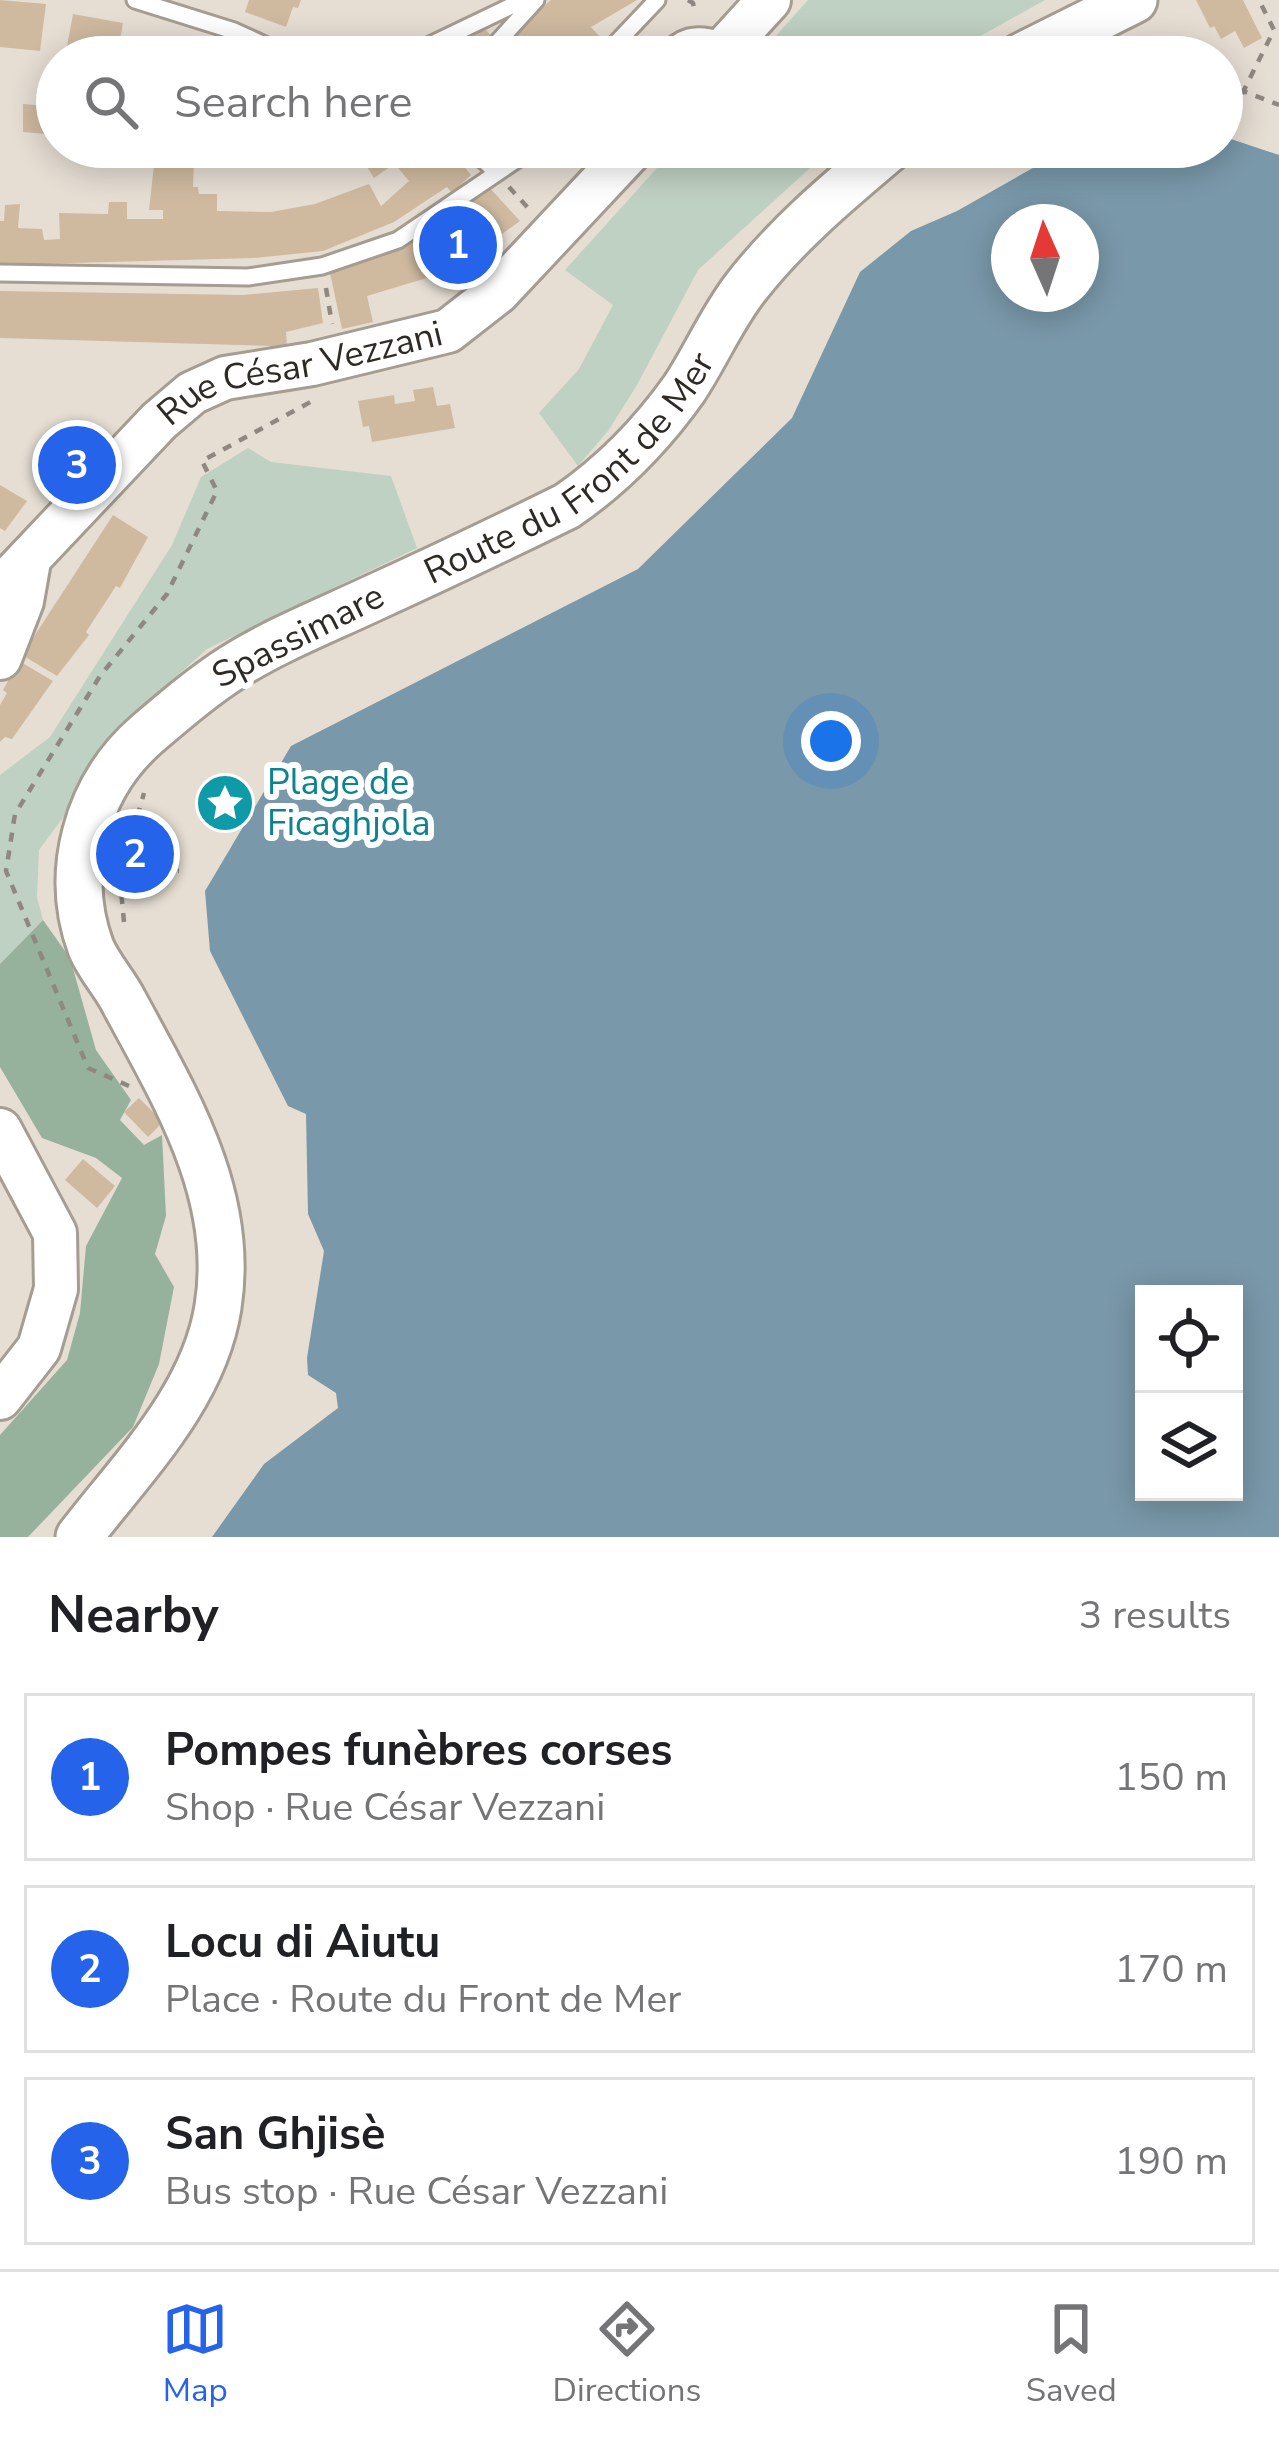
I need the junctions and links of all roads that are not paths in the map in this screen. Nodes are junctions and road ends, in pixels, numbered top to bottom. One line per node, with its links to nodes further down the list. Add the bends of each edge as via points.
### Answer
1 (135, 0): 7 (lane)
2 (524, 0): 8 (lane)
3 (536, 0): 9 (lane)
4 (657, 0): 10 (lane)
5 (769, 0): 11 (main road)
6 (1131, 17): 12 (main road)
7 (245, 36)
8 (449, 36)
9 (503, 36)
10 (623, 36)
11 (737, 36)
12 (1078, 36)
13 (492, 168): 17 (lane)
14 (501, 168): 17 (lane)
15 (615, 168): 19 (main road, Rue César Vezzani, via 498,292 448,331 225,378 192,393)
16 (867, 168): 23 (main road, Route du Front de Mer, via 807,218 747,285 684,388 599,484 233,667 181,708 119,812 109,915 122,997 190,1130 223,1248 218,1309 182,1399)
17 (496, 172): 18 (lane, via 398,240 322,266 248,277)
18 (0, 273)
19 (15, 575): 20 (main road, Rue César Vezzani, via 22,601)
20 (0, 658)
21 (0, 1130): 22 (main road, via 55,1233 56,1289 39,1348)
22 (0, 1397)
23 (79, 1537)

